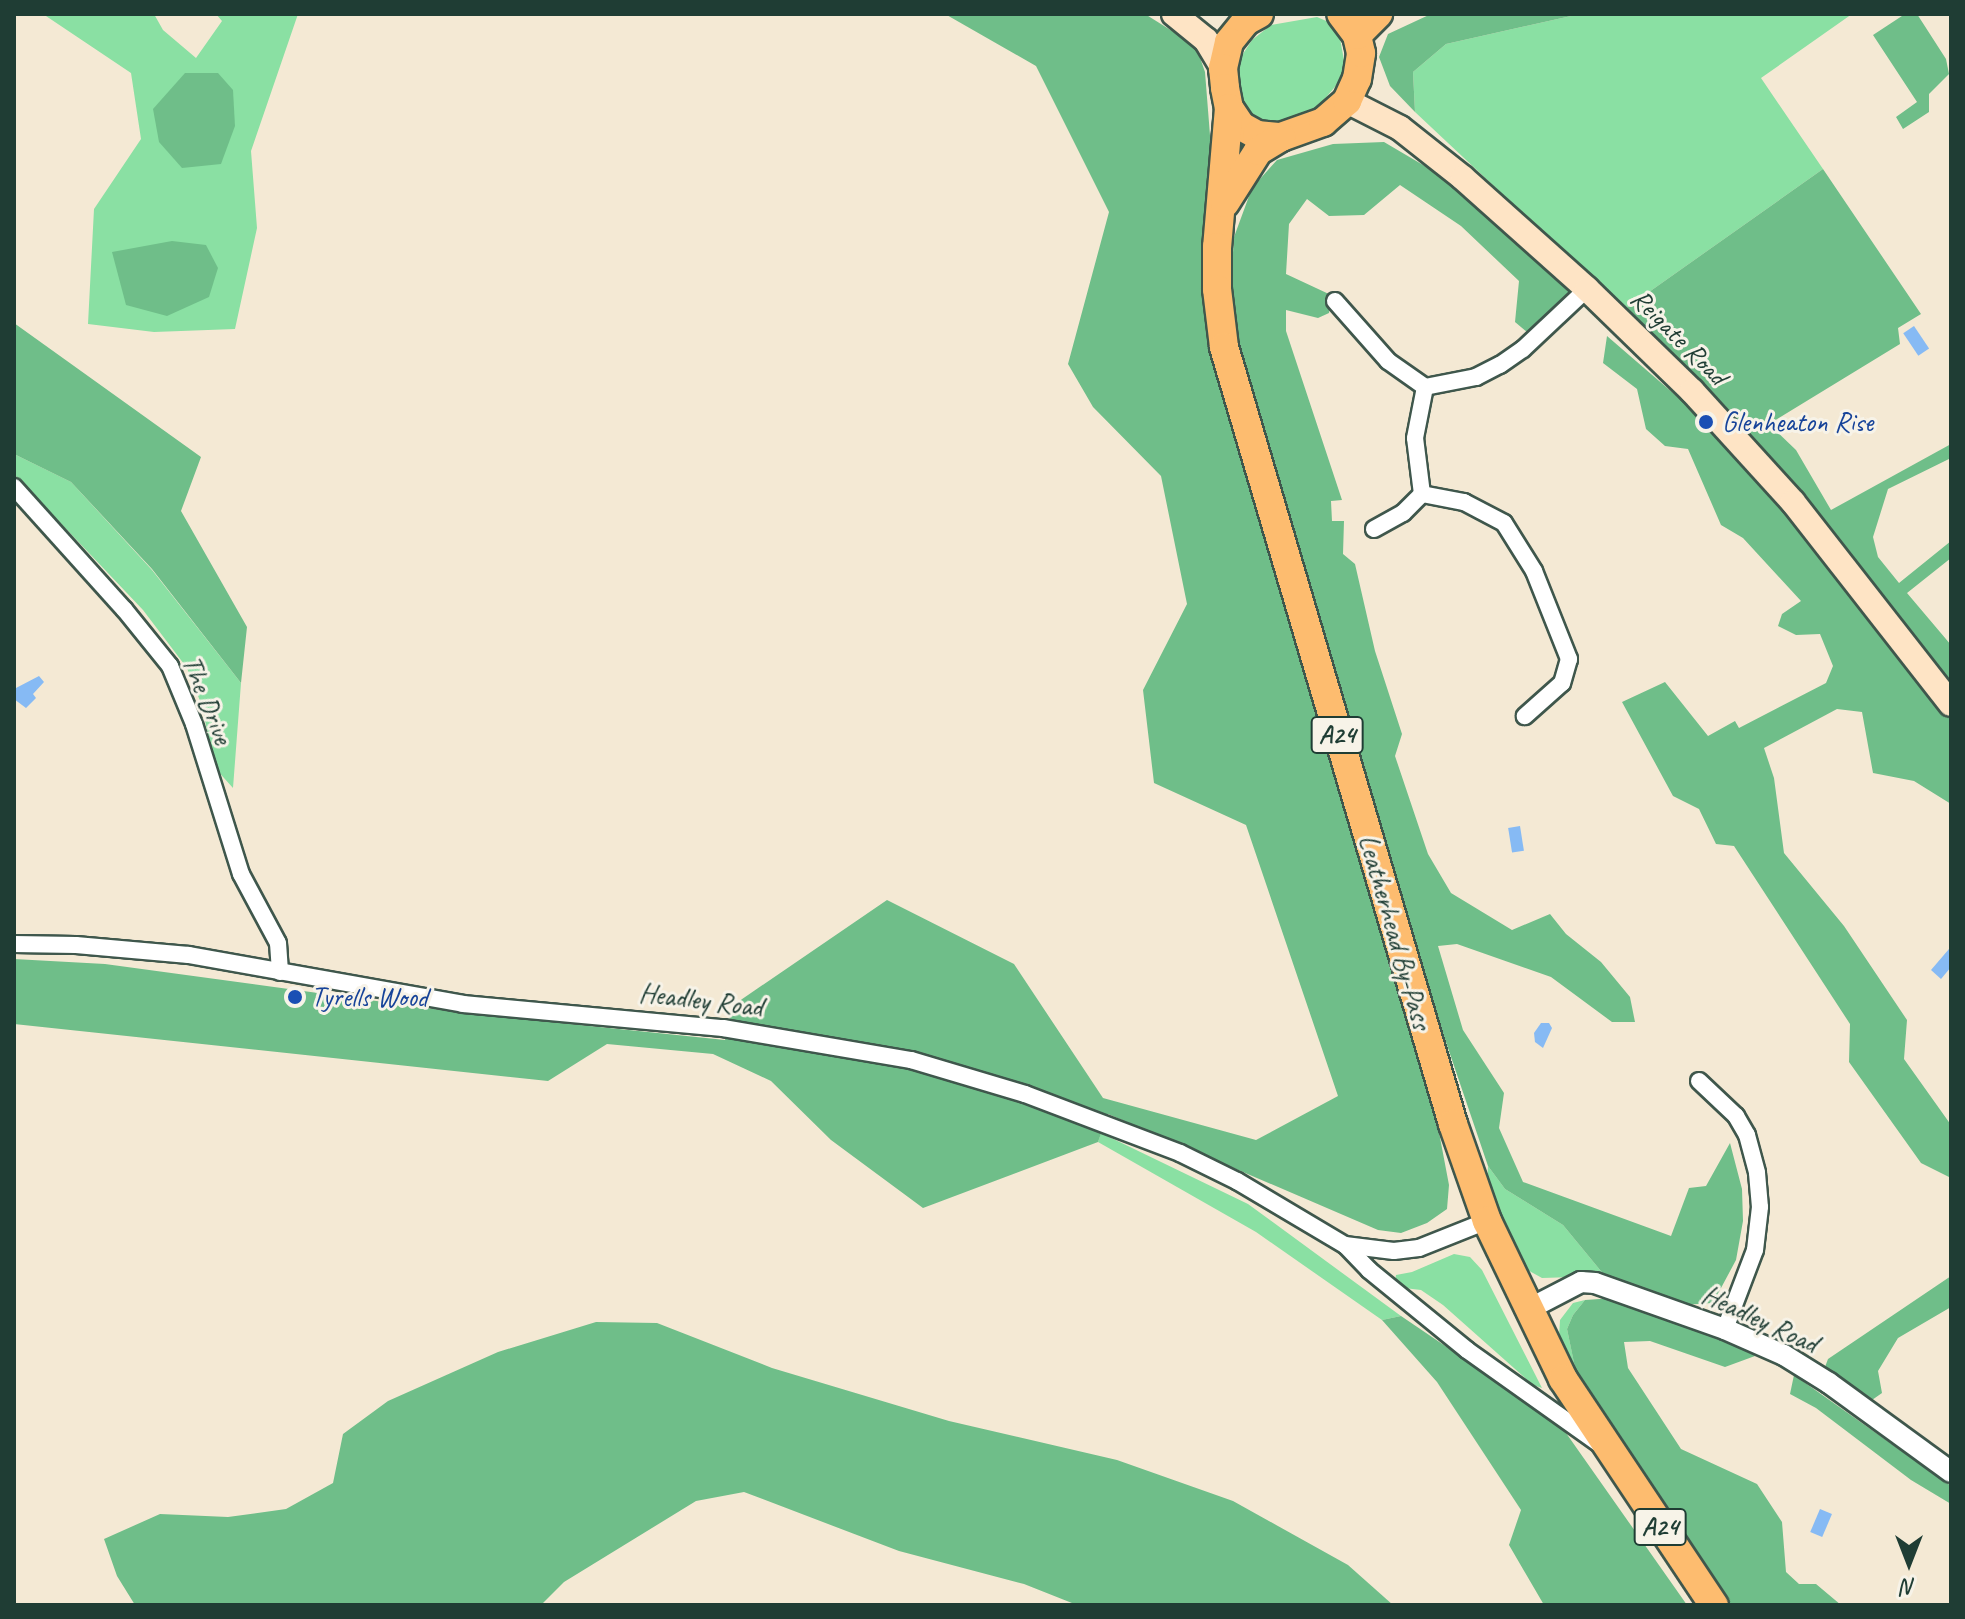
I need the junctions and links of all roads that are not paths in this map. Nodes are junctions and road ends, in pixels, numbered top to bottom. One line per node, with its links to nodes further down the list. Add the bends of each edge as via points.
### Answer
1 (1174, 14): 5 (main road, via 1206,40)
2 (1259, 14): 5 (highway, via 1229,42)
3 (1378, 14): 4 (highway)
4 (1349, 25): 6 (highway, via 1361,53)
5 (1223, 68): 7 (highway, Leatherhead By-Pass)
6 (1347, 101): 8 (highway, via 1323,122); 10 (main road, Reigate Road, via 1400,128)
7 (1229, 108): 8 (highway, via 1241,126 1257,135); 9 (highway, Leatherhead By-Pass / A24)
8 (1281, 137): 9 (highway, Leatherhead By-Pass / A24, via 1258,151)
9 (1222, 207): 21 (highway, Leatherhead By-Pass / A24, via 1217,289 1224,347 1427,1039)
10 (1587, 289): 12 (street, via 1500,365 1476,377); 16 (main road, Reigate Road, via 1700,400 1793,502)
11 (1335, 301): 12 (street, via 1388,361)
12 (1425, 387): 14 (street, via 1415,438)
13 (14, 487): 19 (street, The Drive, via 170,666 241,874 278,943)
14 (1422, 494): 15 (street, via 1403,513); 17 (street, via 1464,502 1504,523 1534,571 1569,659 1562,683)
15 (1374, 529)
16 (1951, 704)
17 (1525, 716)
18 (14, 944): 19 (street, Headley Road, via 189,955)
19 (280, 972): 22 (street, Headley Road, via 463,1004 723,1028 911,1060 1025,1094 1180,1153)
20 (1699, 1081): 24 (street, via 1736,1116 1757,1173 1755,1250)
21 (1487, 1221): 22 (street, Headley Road, via 1419,1248 1394,1251); 23 (highway, Leatherhead By-Pass / A24)
22 (1345, 1245): 25 (street, Headley Road, via 1467,1350)
23 (1527, 1310): 24 (street, Headley Road, via 1581,1282 1595,1283); 25 (highway, Leatherhead By-Pass / A24)
24 (1725, 1329): 26 (street, Headley Road, via 1784,1355 1829,1383)
25 (1606, 1449): 27 (highway, Leatherhead By-Pass / A24)
26 (1951, 1472)
27 (1714, 1605)

